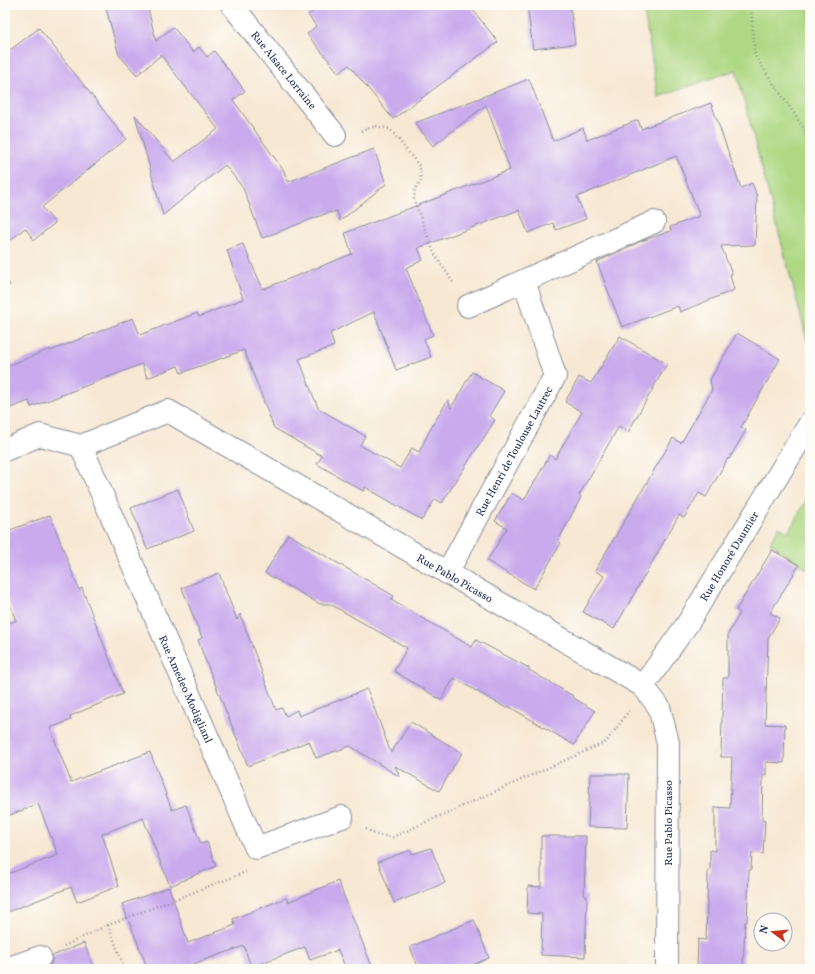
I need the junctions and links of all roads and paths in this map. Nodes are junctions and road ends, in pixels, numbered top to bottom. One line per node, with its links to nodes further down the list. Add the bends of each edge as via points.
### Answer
1 (232, 5): 3 (street, Rue Alsace Lorraine)
2 (752, 5): 4 (path, via 755,56 803,127)
3 (335, 135): 9 (path, via 346,136 376,126 390,129 420,167 421,181 415,189 414,200 434,253)
4 (810, 147)
5 (654, 222): 6 (street)
6 (524, 281): 9 (street); 13 (street, Rue Henri de Toulouse Lautrec, via 555,376)
7 (12, 284): 8 (path)
8 (5, 285)
9 (468, 306)
10 (810, 423): 14 (street, Rue Honoré Daumier, via 688,623)
11 (81, 446): 12 (street, via 40,435); 13 (street, Rue Pablo Picasso, via 168,411); 16 (street, Rue Amedeo Modiglianl)
12 (5, 450)
13 (447, 573): 14 (street, Rue Pablo Picasso)
14 (643, 686): 15 (path, via 626,717 606,742 393,837 377,835); 21 (street, Rue Pablo Picasso, via 659,707 668,743)
15 (342, 817): 16 (street)
16 (256, 848): 17 (path, via 252,870)
17 (108, 925): 18 (path); 20 (path)
18 (40, 957): 19 (street)
19 (6, 969)
20 (125, 969)
21 (667, 969)

